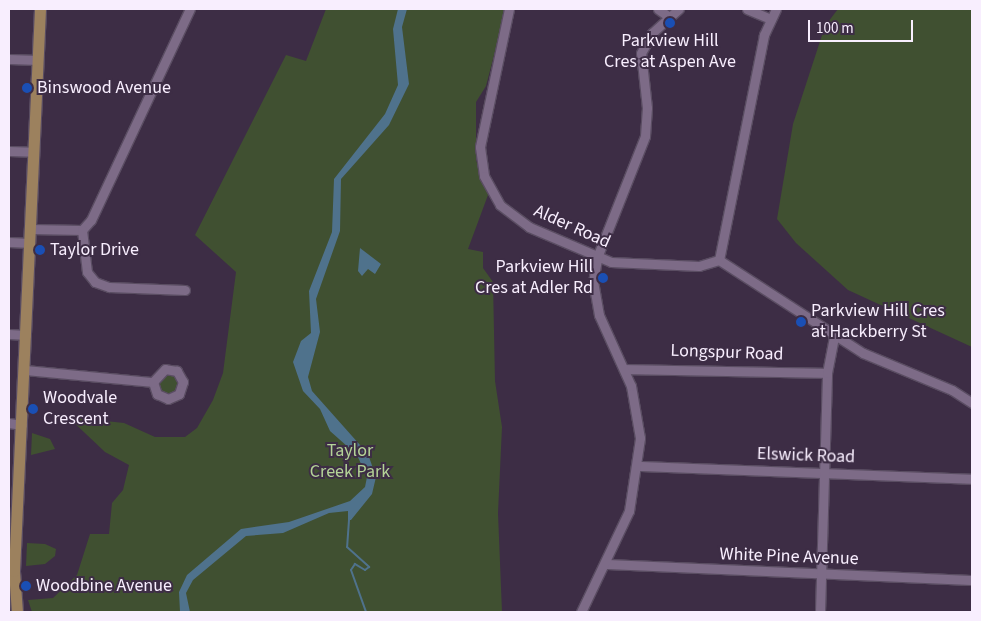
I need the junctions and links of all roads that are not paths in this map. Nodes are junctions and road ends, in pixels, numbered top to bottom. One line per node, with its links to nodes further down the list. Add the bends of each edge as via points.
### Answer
1 (40, 9): 11 (main road)
2 (190, 9): 15 (street)
3 (510, 9): 18 (street, Alder Road, via 481,132 484,176 512,216)
4 (658, 9): 8 (street)
5 (679, 9): 8 (street)
6 (747, 9): 9 (street)
7 (776, 9): 9 (street)
8 (669, 18): 18 (street, via 646,39 640,53 647,108 645,136)
9 (771, 19): 19 (street, via 726,214)
10 (9, 59): 11 (street)
11 (38, 60): 13 (main road)
12 (9, 151): 13 (street)
13 (33, 152): 14 (main road)
14 (30, 229): 15 (street); 17 (main road)
15 (82, 230): 20 (street, via 87,272 95,282 109,287)
16 (9, 242): 17 (street)
17 (30, 243): 22 (main road)
18 (598, 255): 19 (street, Alder Road, via 611,262 639,265 699,266); 24 (street, via 593,282 599,315)
19 (719, 260): 23 (street)
20 (185, 290)
21 (9, 334): 22 (street)
22 (26, 335): 25 (main road)
23 (834, 337): 26 (street); 28 (street)
24 (626, 369): 26 (street, Longspur Road); 31 (street, via 638,412)
25 (25, 370): 27 (street); 30 (main road)
26 (827, 373): 32 (street)
27 (153, 382)
28 (972, 403)
29 (9, 424): 30 (street)
30 (22, 426): 37 (main road, via 14,571)
31 (639, 466): 32 (street, Elswick Road); 34 (street, via 629,511)
32 (824, 473): 33 (street, Elswick Road); 35 (street)
33 (972, 478)
34 (606, 564): 35 (street, White Pine Avenue); 38 (street)
35 (821, 574): 36 (street, White Pine Avenue); 39 (street)
36 (972, 580)
37 (17, 612)
38 (581, 612)
39 (820, 612)

